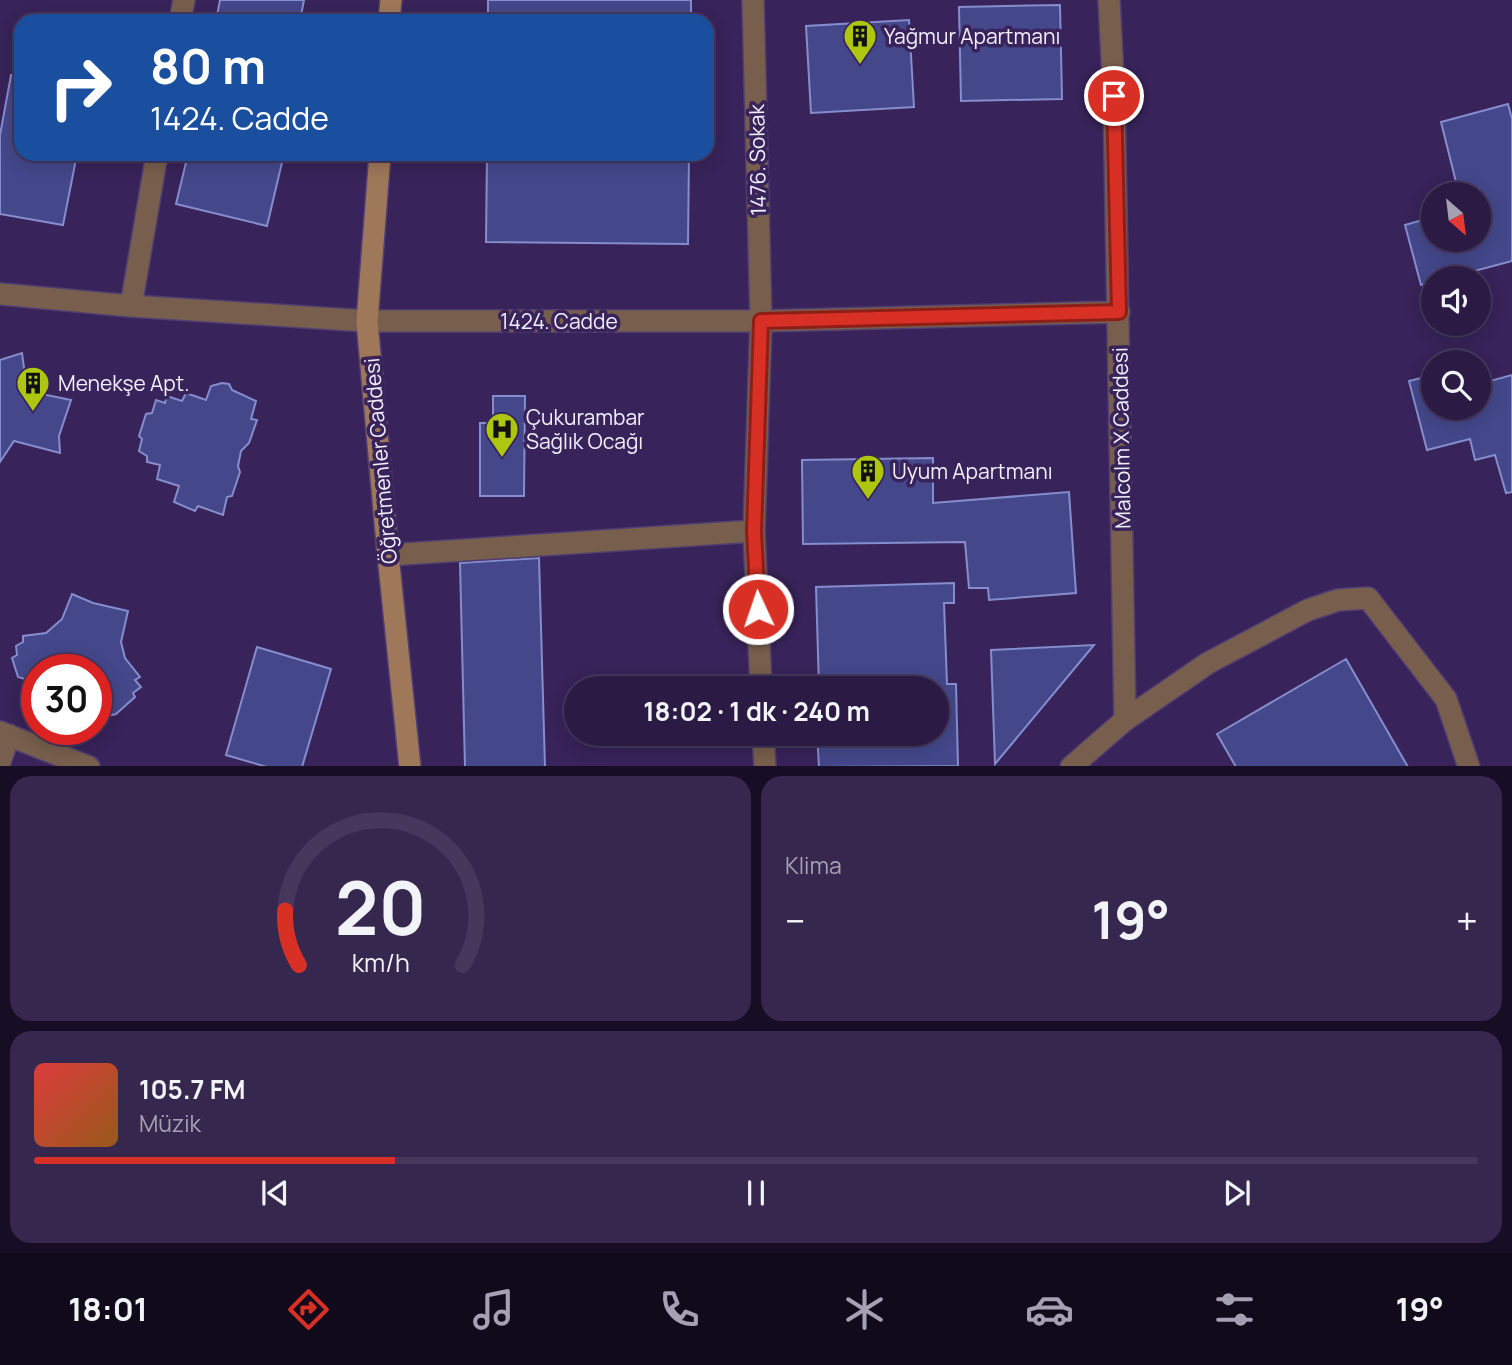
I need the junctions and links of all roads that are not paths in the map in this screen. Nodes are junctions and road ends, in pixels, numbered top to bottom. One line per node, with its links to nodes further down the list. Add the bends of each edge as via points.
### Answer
1 (753, 0): 9 (street, 1476. Sokak)
2 (1109, 0): 7 (street, Malcolm X Caddesi)
3 (156, 161): 6 (street)
4 (379, 161): 8 (street, Öğretmenler Caddesi)
5 (0, 294): 6 (street, 1424. Cadde)
6 (131, 306): 8 (street, 1424. Cadde)
7 (1119, 312): 9 (street, 1424. Cadde); 13 (street, Malcolm X Caddesi)
8 (367, 321): 9 (street, 1424. Cadde); 11 (street, Öğretmenler Caddesi)
9 (761, 321): 10 (street, 1476. Sokak)
10 (754, 531): 11 (street); 12 (street, 1476. Sokak)
11 (388, 555): 18 (street, Öğretmenler Caddesi)
12 (760, 676)
13 (1125, 720): 20 (street); 21 (street, via 1208,663 1308,610 1338,600 1368,598 1446,699)
14 (4, 734): 16 (street); 17 (street)
15 (764, 746): 19 (street)
16 (0, 762)
17 (89, 766)
18 (410, 766)
19 (765, 766)
20 (1071, 766)
21 (1469, 766)

